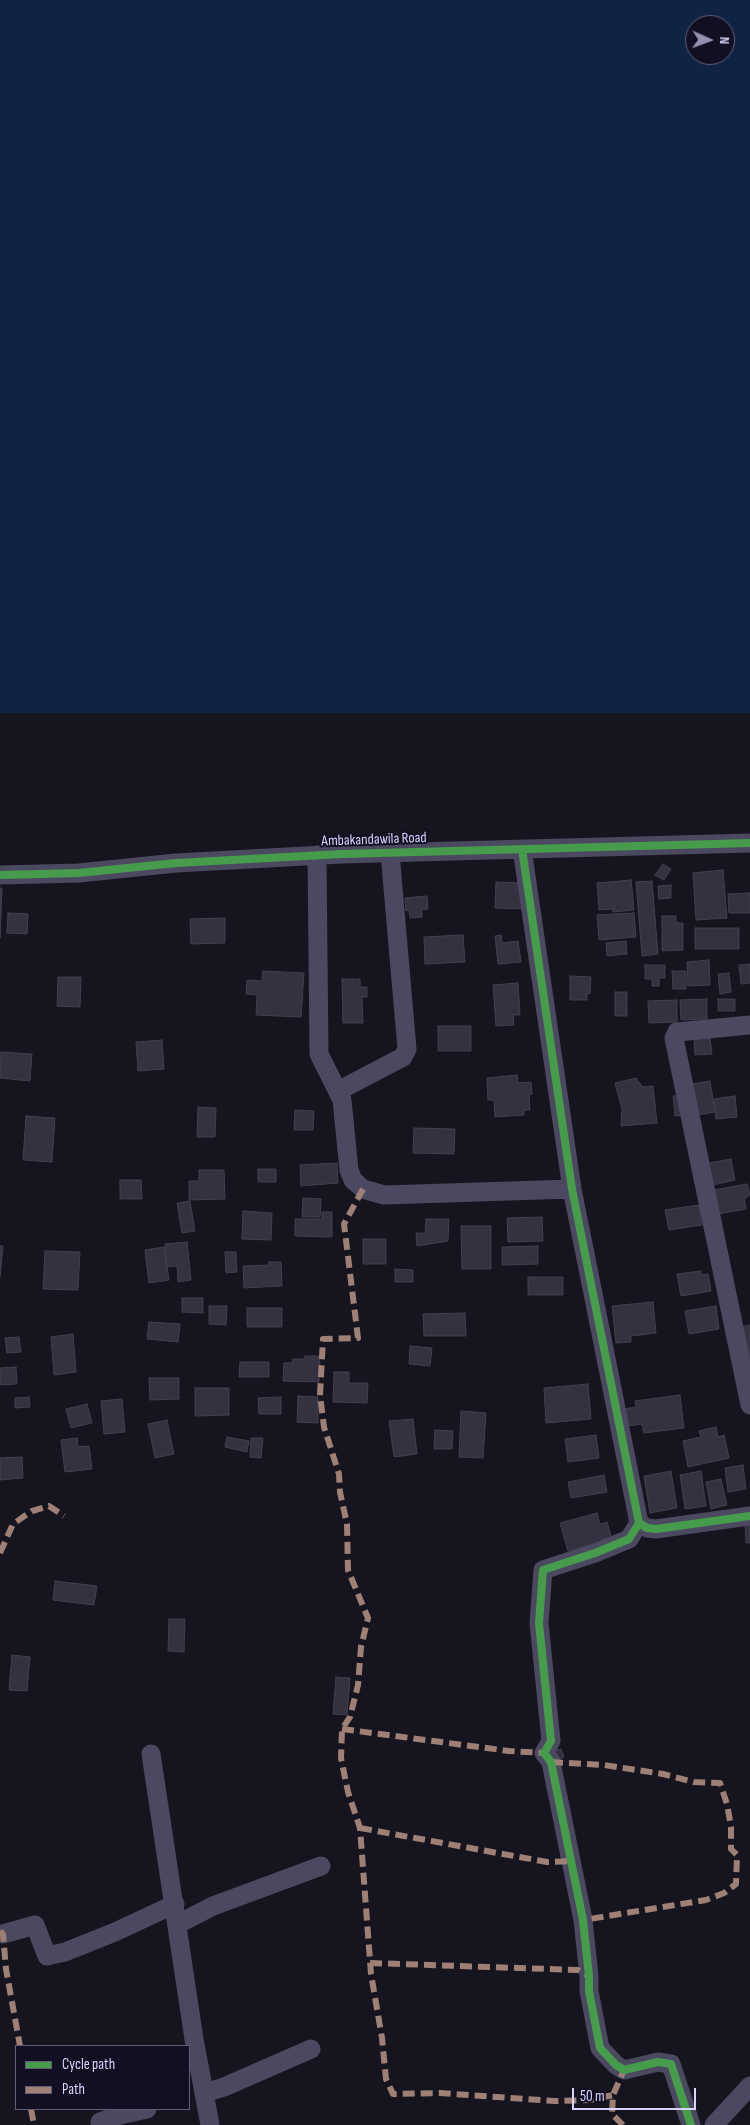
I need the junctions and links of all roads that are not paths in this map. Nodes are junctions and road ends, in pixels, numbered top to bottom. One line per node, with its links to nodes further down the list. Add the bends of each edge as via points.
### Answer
1 (750, 843): 2 (street, Ambakandawila Road)
2 (522, 849): 3 (street, Ambakandawila Road); 8 (street)
3 (390, 853): 4 (street, Ambakandawila Road); 7 (street, via 407,1049 403,1057)
4 (317, 855): 5 (street, Ambakandawila Road, via 176,863 79,873); 7 (street, via 319,1054)
5 (0, 875)
6 (750, 1025): 9 (street, via 677,1032 674,1038)
7 (338, 1091): 8 (street, via 342,1100 350,1170 353,1180 363,1189 384,1195)
8 (572, 1189): 11 (street)
9 (750, 1405)
10 (750, 1516): 11 (street, via 656,1529)
11 (639, 1523): 23 (street, via 629,1539 543,1570 539,1623 551,1741 544,1753 551,1762 583,1920 589,1991 600,2048 624,2070 658,2062 671,2064)
12 (151, 1754): 14 (street)
13 (321, 1866): 15 (street, via 213,1906)
14 (175, 1904): 15 (street); 16 (street, via 115,1932 47,1956 35,1925)
15 (178, 1924): 19 (street)
16 (3, 1934)
17 (311, 2048): 19 (street, via 224,2088)
18 (750, 2086): 24 (street)
19 (199, 2092): 22 (street)
20 (142, 2110): 21 (street)
21 (100, 2122)
22 (210, 2125)
23 (691, 2125)
24 (714, 2125)

